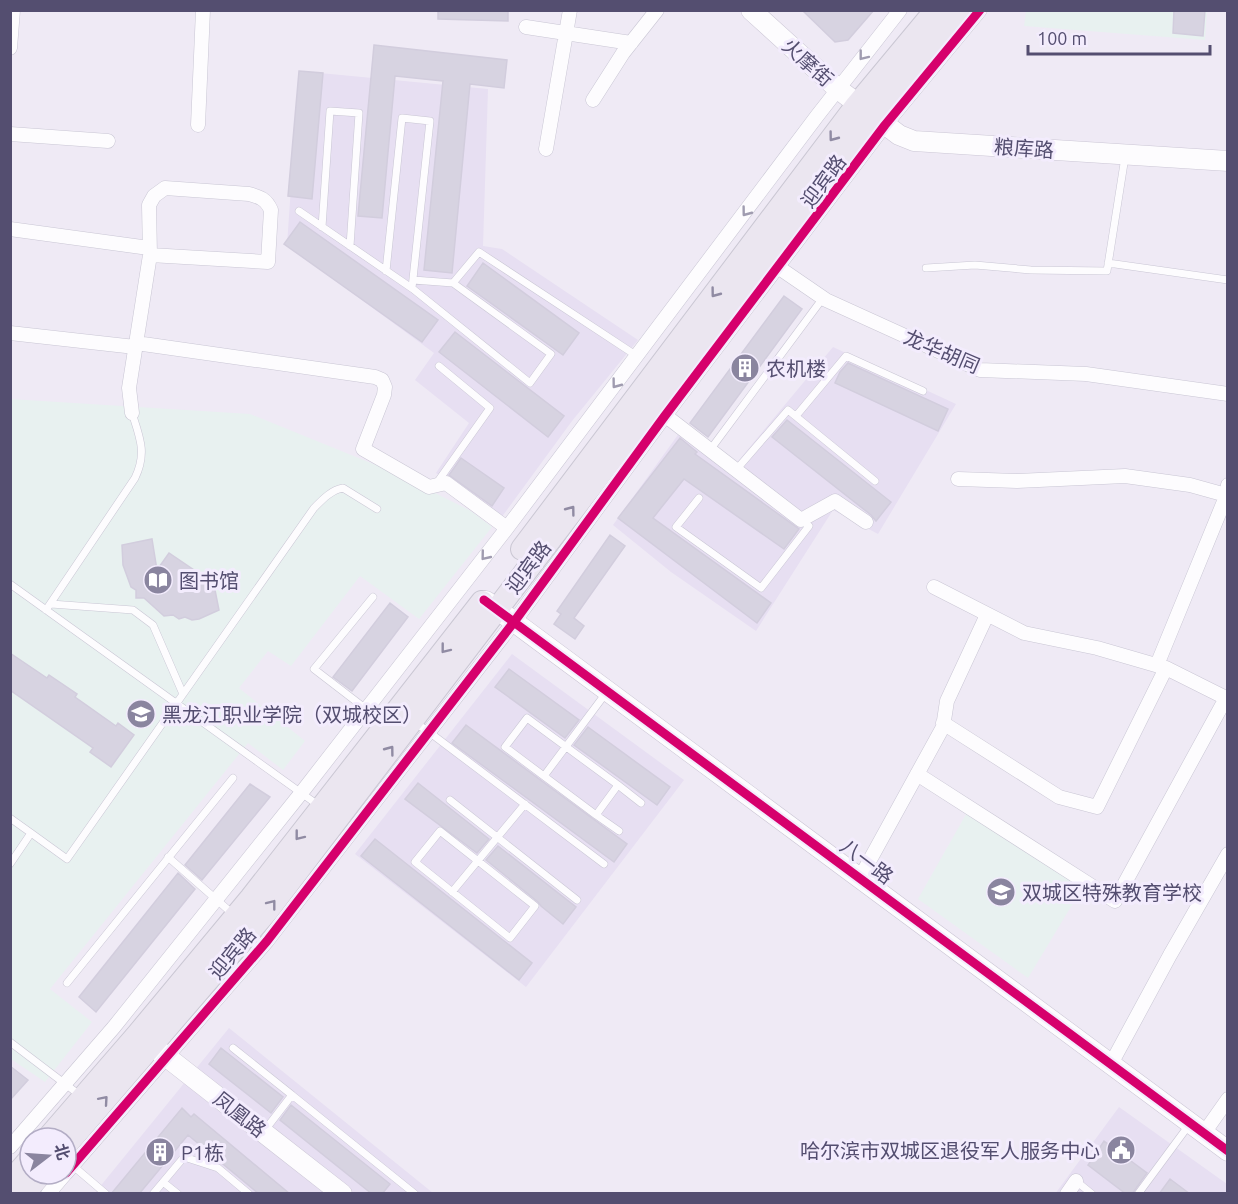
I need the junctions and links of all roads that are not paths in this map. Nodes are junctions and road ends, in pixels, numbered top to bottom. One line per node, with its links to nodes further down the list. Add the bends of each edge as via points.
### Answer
1 (13, 10): 12 (street)
2 (203, 10): 18 (street)
3 (570, 10): 11 (street)
4 (657, 10): 13 (street)
5 (751, 10): 15 (street, 火摩街)
6 (900, 10): 15 (street, one-way to 15)
7 (936, 10): 17 (main road, 迎宾路)
8 (959, 10): 17 (main road, 迎宾路)
9 (980, 10): 17 (street)
10 (526, 27): 11 (street)
11 (567, 32): 13 (street); 21 (street)
12 (11, 39): 14 (street)
13 (631, 43): 16 (street)
14 (10, 48)
15 (838, 89): 17 (street, 粮库路); 39 (street, one-way to 39)
16 (593, 100)
17 (872, 115): 22 (street, 粮库路, via 914,141); 29 (main road, 迎宾路); 29 (street)
18 (198, 125)
19 (10, 134): 20 (street)
20 (108, 141)
21 (546, 149)
22 (1126, 154): 23 (street, 粮库路); 30 (lane)
23 (1227, 161)
24 (299, 211): 25 (lane)
25 (322, 227): 27 (lane); 27 (lane, via 330,111 359,113)
26 (10, 229): 28 (street)
27 (350, 246): 32 (lane)
28 (149, 251): 28 (street, via 149,205 165,188 249,194 268,202 271,210 268,262); 38 (street)
29 (764, 258): 36 (street, 龙华胡同); 43 (main road, 迎宾路); 60 (main road, 迎宾路, one-way to 60)
30 (1108, 263): 31 (lane, via 1107,271 975,265); 33 (lane)
31 (926, 268)
32 (386, 271): 35 (lane); 35 (lane, via 402,118 430,121)
33 (1227, 280)
34 (453, 283): 35 (lane); 35 (lane, via 551,354 530,383); 39 (lane, via 479,252)
35 (412, 284)
36 (824, 298): 42 (street, 龙华胡同, via 980,370 1086,374); 46 (lane)
37 (10, 333): 38 (street)
38 (136, 345): 44 (street, via 129,388); 50 (street, via 382,380 384,395 363,449 429,487)
39 (637, 356): 56 (street, one-way to 56)
40 (439, 366): 50 (lane, via 490,408)
41 (922, 391): 45 (lane, via 846,356)
42 (1227, 394)
43 (659, 410): 46 (street); 60 (main road, 迎宾路, one-way to 43); 63 (street)
44 (132, 413): 61 (lane, via 142,464)
45 (796, 416): 47 (lane, via 788,410); 49 (lane)
46 (710, 450): 47 (street)
47 (736, 470): 54 (street)
48 (958, 479): 51 (street, via 1017,481 1125,476 1190,485)
49 (875, 481)
50 (434, 486): 56 (street, via 446,483)
51 (1226, 495): 64 (street)
52 (699, 498): 54 (lane, via 676,527 760,588 809,526)
53 (377, 508): 66 (lane, via 343,488 314,508)
54 (801, 520): 55 (street, via 835,501)
55 (866, 522)
56 (507, 528): 69 (street, one-way to 69)
57 (10, 584): 61 (lane)
58 (934, 587): 62 (street)
59 (373, 597): 69 (lane, via 314,669)
60 (490, 604): 63 (street, 八一路); 71 (main road, 迎宾路); 81 (main road, 迎宾路, one-way to 81)
61 (48, 607): 66 (lane, via 133,610 153,625); 68 (lane)
62 (987, 615): 64 (street, via 1024,633); 70 (street, via 947,701)
63 (514, 622): 65 (street, 八一路); 71 (street)
64 (1162, 667): 67 (street); 70 (street, via 1097,807 1059,797)
65 (608, 691): 72 (lane); 92 (street, 八一路)
66 (183, 694): 68 (lane)
67 (1227, 698): 73 (street, via 1115,901)
68 (177, 704): 77 (lane); 85 (lane, via 67,859)
69 (366, 709): 77 (street)
70 (944, 723): 73 (street)
71 (421, 726): 80 (lane); 99 (main road, 迎宾路, one-way to 71)
72 (566, 747): 74 (lane); 74 (lane, via 527,718 505,747); 76 (lane)
73 (917, 774): 92 (street)
74 (544, 776): 82 (lane)
75 (232, 778): 88 (lane)
76 (618, 785): 79 (lane); 82 (lane)
77 (302, 792): 81 (lane); 94 (street)
78 (450, 800): 86 (lane)
79 (641, 803)
80 (525, 804): 86 (lane); 91 (lane)
81 (322, 807): 96 (main road, 迎宾路, one-way to 96)
82 (596, 815): 84 (lane)
83 (10, 818): 85 (lane)
84 (618, 831)
85 (31, 833): 90 (lane)
86 (498, 837): 89 (lane); 95 (lane)
87 (1227, 854): 101 (street)
88 (168, 857): 94 (lane); 97 (lane)
89 (478, 861): 93 (lane); 93 (lane, via 440,831 415,862); 93 (lane, via 534,906 510,938)
90 (10, 864)
91 (604, 864)
92 (860, 878): 101 (street, 八一路)
93 (452, 892)
94 (217, 900): 96 (lane); 102 (street)
95 (577, 900)
96 (236, 916): 99 (main road, 迎宾路)
97 (67, 983)
98 (10, 1042): 102 (lane)
99 (152, 1045): 104 (main road, 迎宾路); 108 (street, 凤凰路); 110 (main road, 迎宾路, one-way to 99)
100 (233, 1048): 103 (lane)
101 (1111, 1064): 107 (street, 八一路)
102 (64, 1083): 104 (lane); 109 (street)
103 (292, 1095): 108 (lane); 121 (lane)
104 (83, 1098): 106 (main road, 迎宾路)
105 (1227, 1099): 107 (street)
106 (58, 1126)
107 (1197, 1128): 111 (street, 八一路); 115 (lane)
108 (264, 1132): 120 (street, 凤凰路)
109 (10, 1147)
110 (78, 1149)
111 (1227, 1151)
112 (78, 1172): 116 (lane)
113 (1076, 1181): 122 (street); 123 (lane)
114 (163, 1182): 117 (lane); 118 (lane); 119 (lane, via 184,1157 218,1168)
115 (1140, 1193)
116 (106, 1194)
117 (153, 1194)
118 (178, 1194)
119 (249, 1194)
120 (342, 1194)
121 (415, 1194)
122 (1067, 1194)
123 (1092, 1194)

